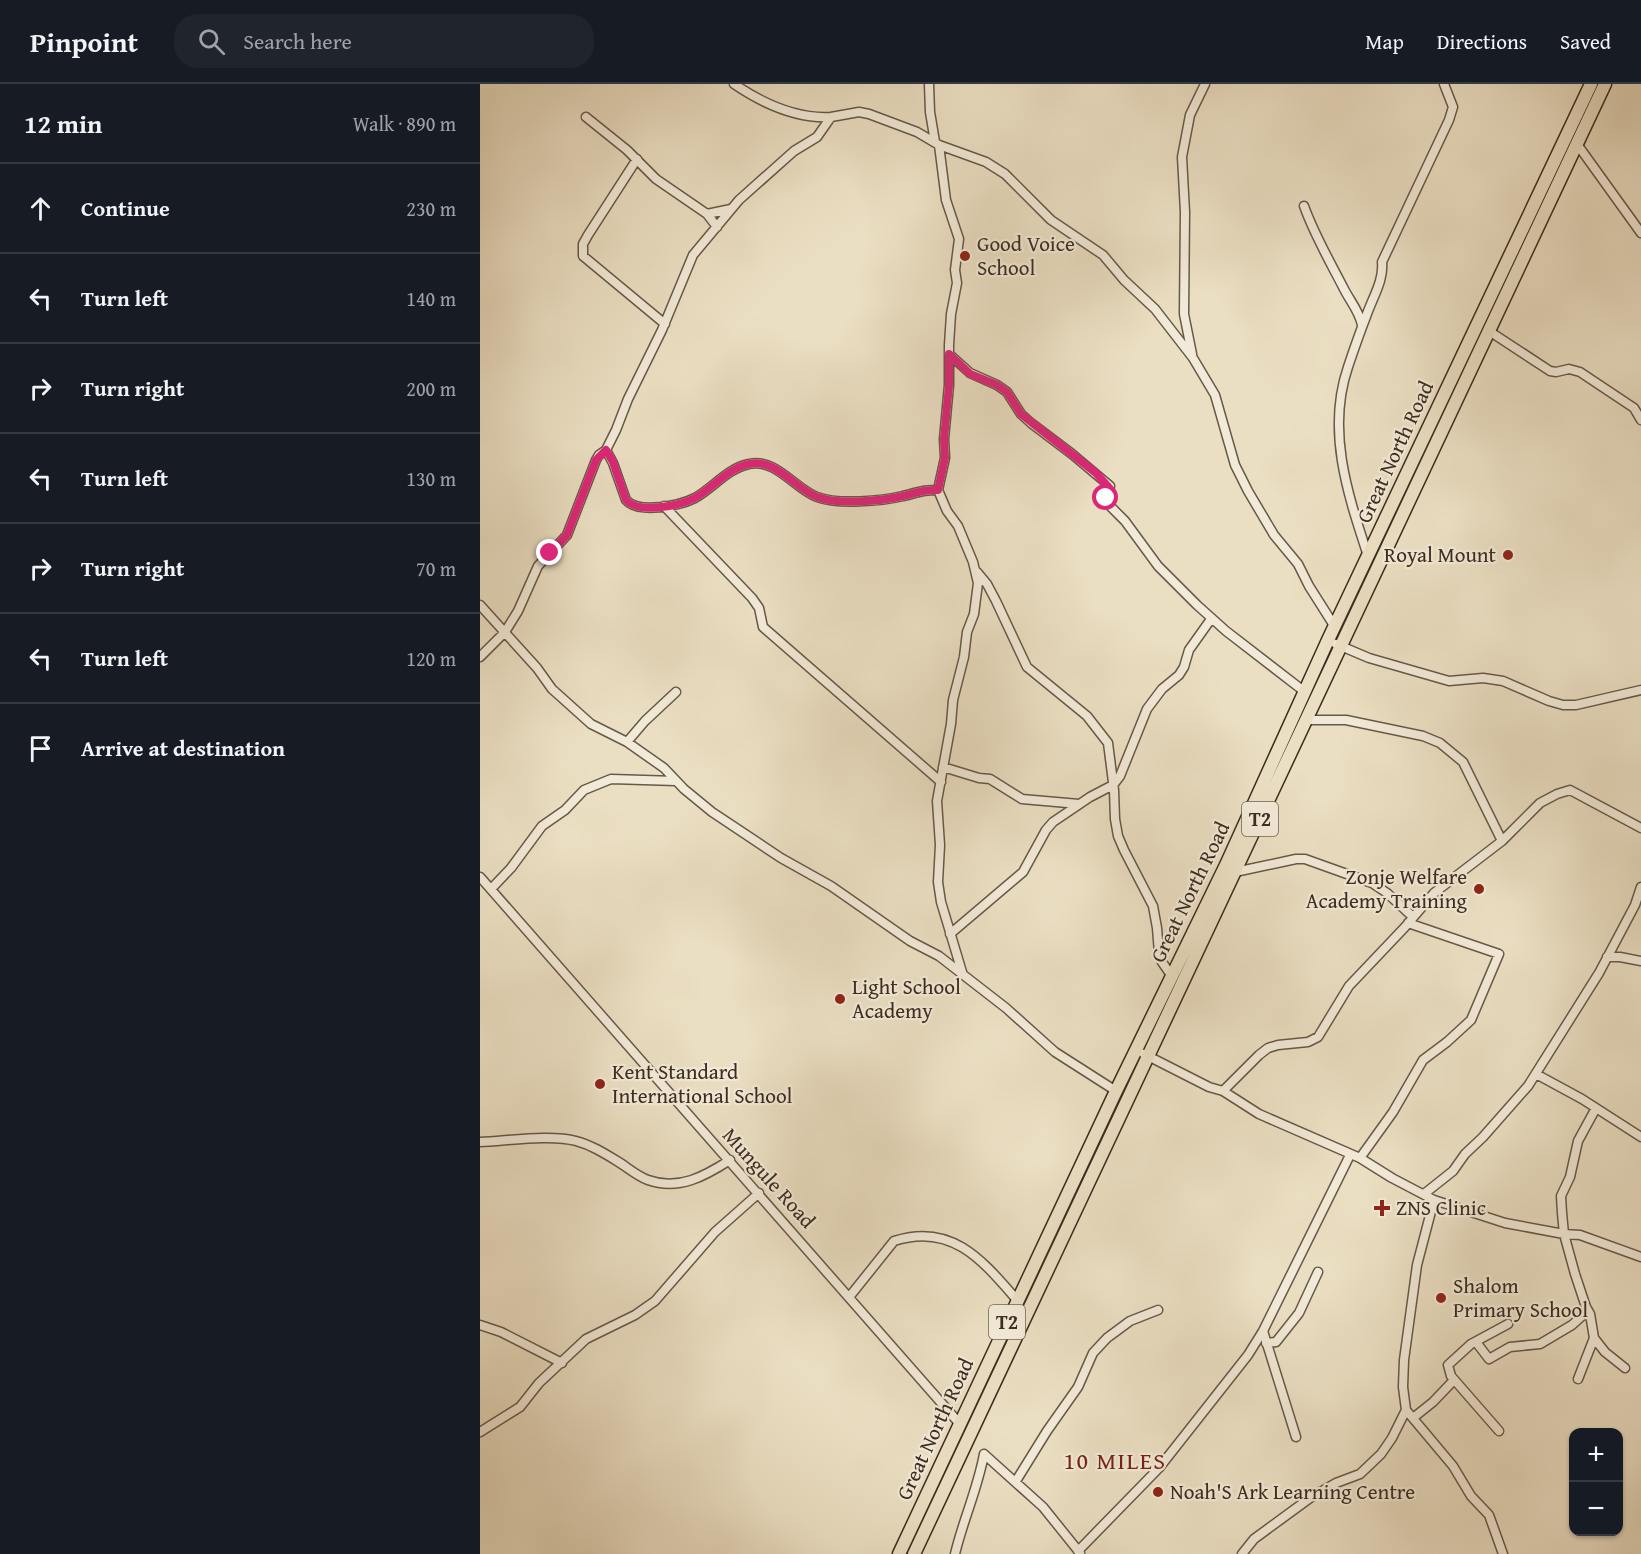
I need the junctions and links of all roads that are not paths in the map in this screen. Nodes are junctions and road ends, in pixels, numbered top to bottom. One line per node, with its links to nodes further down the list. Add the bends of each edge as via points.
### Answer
1 (734, 84): 7 (street, via 790,111)
2 (929, 84): 8 (street)
3 (1204, 84): 20 (street, via 1190,115 1182,157 1184,314)
4 (1444, 84): 17 (street, via 1453,107 1449,120 1382,262 1380,283)
5 (1598, 85): 9 (highway, Great North Road / T2); 25 (highway, Great North Road / T2)
6 (586, 117): 10 (street)
7 (831, 117): 8 (street, via 859,111); 12 (street, via 817,137 794,151)
8 (937, 143): 19 (street, via 946,200 959,239); 20 (street, via 1005,174 1052,220 1102,255 1155,309)
9 (1577, 144): 15 (street); 18 (highway, Great North Road / T2)
10 (637, 159): 13 (street, via 656,179); 16 (street, via 583,244 583,256)
11 (1304, 206): 17 (street)
12 (731, 209): 13 (street); 14 (street)
13 (707, 214): 14 (street)
14 (717, 227): 16 (street, via 688,264)
15 (1641, 233)
16 (665, 324): 22 (street)
17 (1362, 325): 25 (street, via 1341,391 1338,428 1348,492)
18 (1489, 331): 21 (street, via 1550,371 1580,372); 32 (highway, Great North Road / T2)
19 (949, 354): 23 (street, via 945,458); 28 (street, via 970,374 1007,392 1021,414 1110,486 1106,498 1110,507 1158,567)
20 (1193, 358): 29 (street, via 1215,395 1235,465 1248,491)
21 (1640, 416)
22 (606, 450): 24 (street, via 630,504); 30 (street, via 596,460 567,535 538,566)
23 (938, 490): 24 (street, via 922,489 876,501 824,498 779,471 749,464 695,498); 26 (street)
24 (664, 506): 41 (street, via 752,598 763,627)
25 (1368, 556): 29 (highway, Great North Road / T2)
26 (977, 572): 39 (street, via 977,599 953,700); 42 (street, via 996,601 1027,667 1087,716 1108,743)
27 (480, 605): 30 (street)
28 (1211, 619): 36 (street); 42 (street, via 1189,650 1179,675 1152,700)
29 (1335, 627): 31 (highway, Great North Road / T2)
30 (505, 632): 33 (street); 38 (street, via 552,689 578,713)
31 (1328, 640): 32 (street); 36 (highway, Great North Road / T2)
32 (1341, 647): 34 (street, via 1449,681 1503,681 1563,705); 37 (highway, Great North Road / T2)
33 (480, 657)
34 (1641, 690)
35 (676, 692): 38 (street)
36 (1305, 692): 55 (highway, Great North Road / T2)
37 (1306, 720): 45 (street, via 1346,720 1440,743 1463,762); 46 (highway, Great North Road / T2)
38 (627, 742): 40 (street)
39 (944, 767): 41 (street); 43 (street, via 990,779 1022,799)
40 (676, 781): 49 (street, via 611,779 584,790 542,826); 54 (street, via 712,812)
41 (941, 782): 51 (street, via 937,801 939,882)
42 (1113, 785): 43 (street); 55 (street, via 1118,836 1154,906 1159,953)
43 (1080, 804): 51 (street, via 1046,830 1023,872)
44 (1641, 828): 45 (street, via 1566,790 1540,803)
45 (1502, 841): 50 (street, via 1434,893)
46 (1235, 872): 50 (street, via 1305,859 1372,883 1387,893); 57 (highway, Great North Road / T2)
47 (480, 877): 49 (street, Mungule Road)
48 (1641, 887): 52 (street)
49 (491, 889): 66 (street, Mungule Road)
50 (1410, 920): 60 (street, via 1348,986 1318,1037 1268,1048); 65 (street, via 1499,954 1471,1020 1423,1060)
51 (950, 934): 54 (street)
52 (1607, 957): 53 (street); 58 (street)
53 (1641, 961)
54 (962, 972): 59 (street, via 1054,1052)
55 (1171, 975): 56 (highway, Great North Road / T2)
56 (1135, 1050): 57 (street); 59 (highway, Great North Road / T2)
57 (1149, 1056): 60 (street); 96 (highway, Great North Road / T2)
58 (1536, 1074): 61 (street); 68 (street, via 1453,1171)
59 (1116, 1091): 74 (highway, Great North Road / T2)
60 (1222, 1091): 64 (street, via 1259,1114)
61 (1596, 1108): 62 (street); 70 (street, via 1578,1141 1561,1196)
62 (1641, 1137)
63 (480, 1142): 66 (street, via 573,1140 649,1180 684,1184)
64 (1350, 1155): 65 (street); 79 (street)
65 (1360, 1158): 68 (street)
66 (729, 1160): 67 (street, Mungule Road)
67 (759, 1193): 73 (street, Mungule Road); 83 (street, via 714,1232 656,1300 586,1339)
68 (1424, 1194): 69 (street)
69 (1434, 1200): 70 (street, via 1505,1223); 87 (street, via 1416,1273 1404,1360)
70 (1564, 1234): 71 (street, via 1580,1235); 75 (street)
71 (1641, 1257)
72 (1318, 1272): 82 (street, via 1294,1320 1276,1342)
73 (850, 1296): 74 (street, via 894,1241 932,1237 953,1242 975,1255); 89 (street, Mungule Road)
74 (1017, 1300): 89 (highway, Great North Road / T2)
75 (1586, 1307): 80 (street); 81 (street, via 1572,1325 1540,1344 1510,1347 1489,1359)
76 (1158, 1310): 93 (street, via 1130,1321 1093,1353 1083,1380)
77 (1508, 1324): 81 (street)
78 (480, 1325): 83 (street)
79 (1263, 1331): 82 (street); 94 (street, via 1159,1468)
80 (1594, 1338): 84 (street); 85 (street)
81 (1476, 1342): 86 (street, via 1448,1365)
82 (1266, 1343): 92 (street)
83 (562, 1363): 91 (street, via 520,1407)
84 (1625, 1368)
85 (1578, 1379)
86 (1454, 1380): 88 (street); 90 (street)
87 (1406, 1410): 88 (street); 98 (street, via 1388,1445 1372,1464 1303,1503 1254,1539)
88 (1413, 1418): 99 (street, via 1489,1515)
89 (959, 1423): 95 (highway, Great North Road / T2)
90 (1499, 1431)
91 (480, 1432)
92 (1296, 1437)
93 (1016, 1481): 94 (street); 97 (street, via 984,1454)
94 (1080, 1552)
95 (899, 1554)
96 (914, 1554)
97 (955, 1554)
98 (1242, 1554)
99 (1503, 1554)

